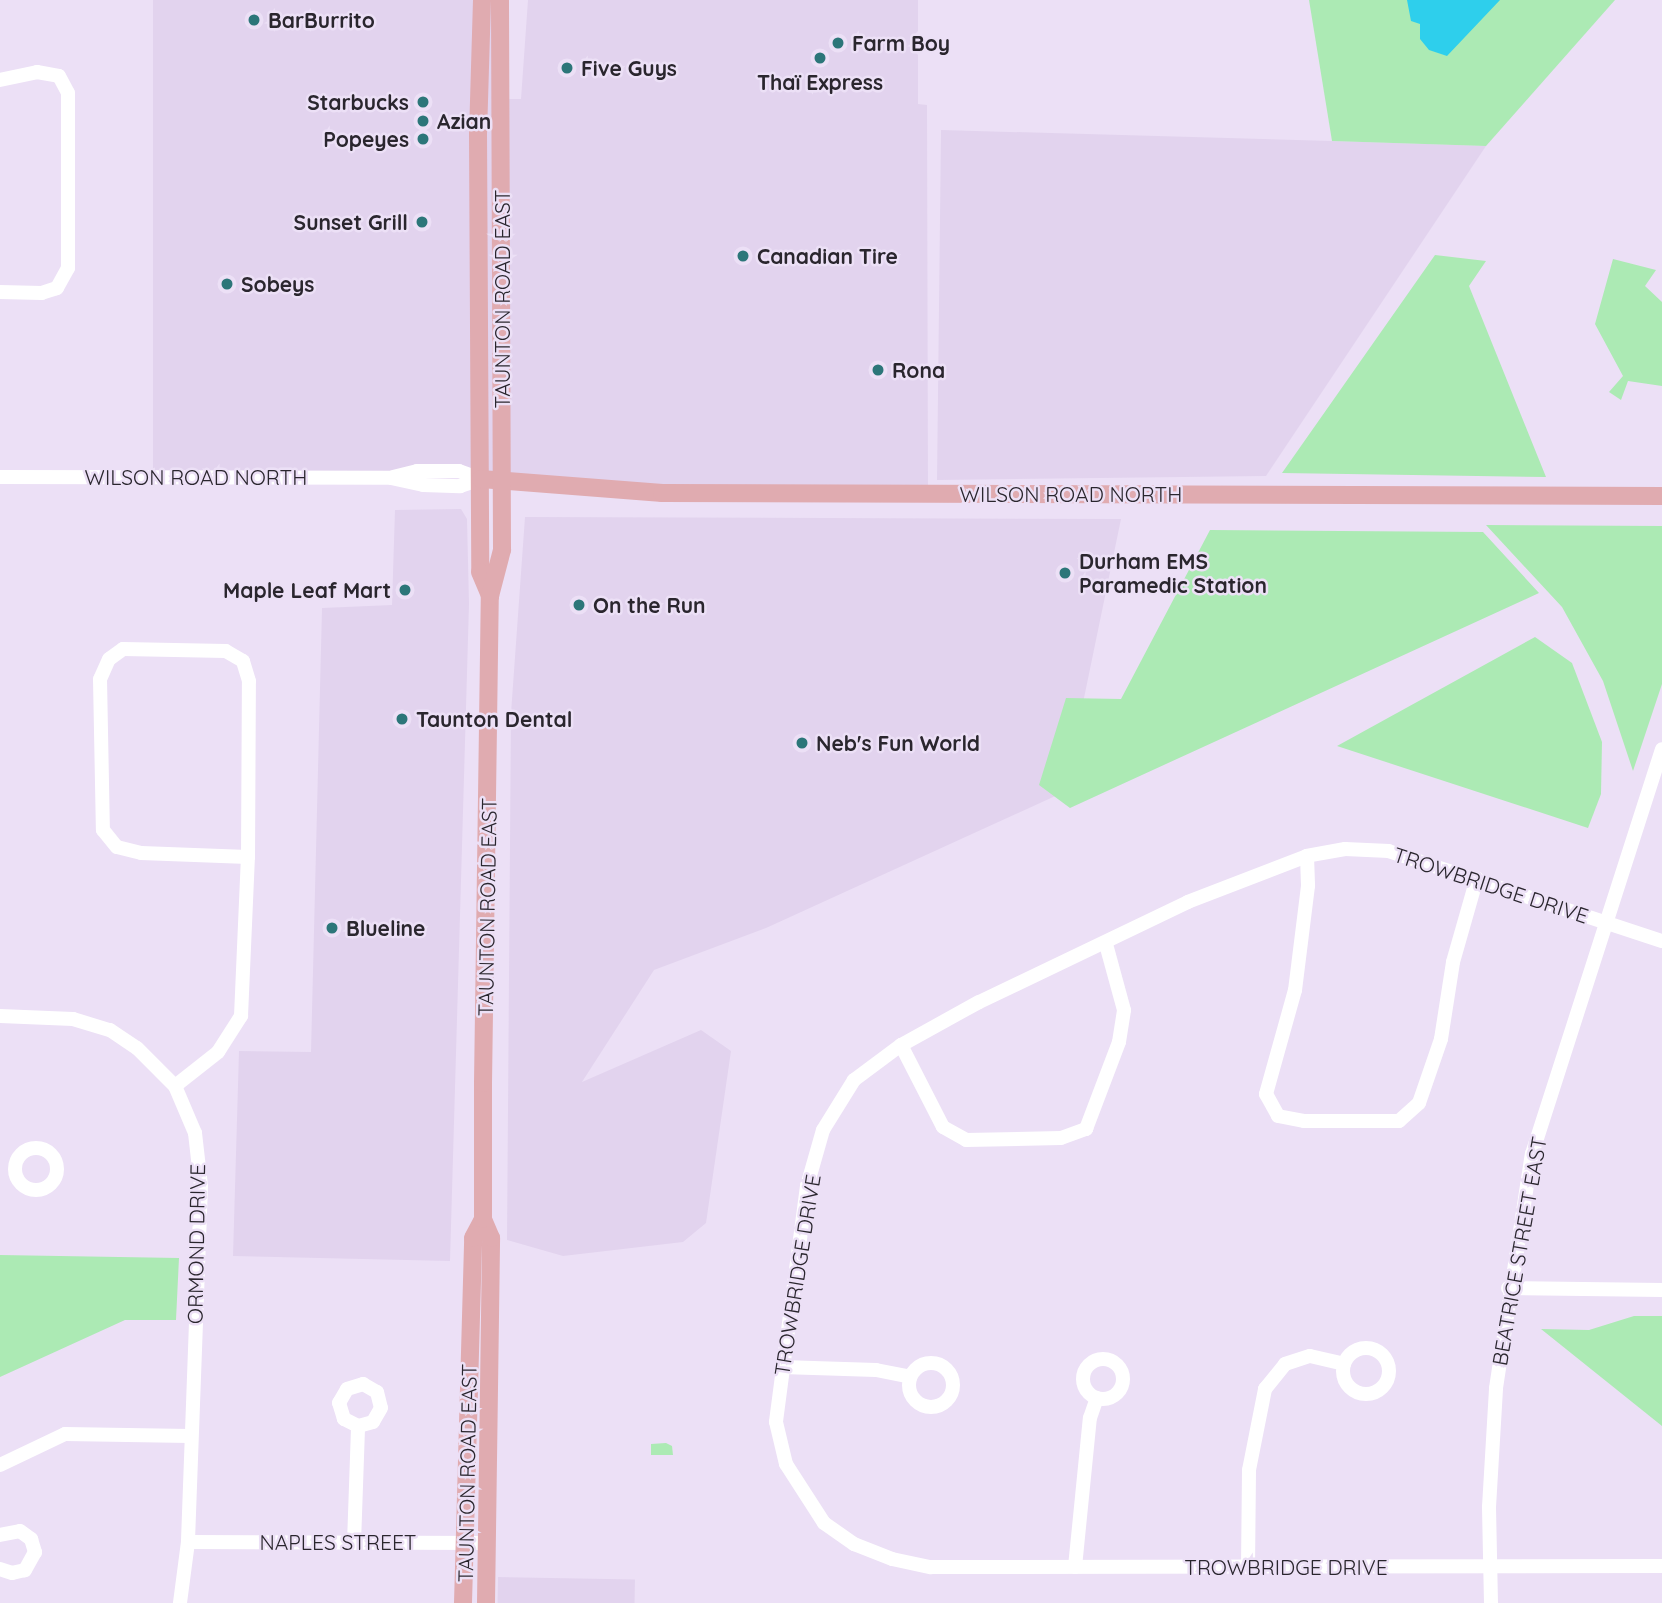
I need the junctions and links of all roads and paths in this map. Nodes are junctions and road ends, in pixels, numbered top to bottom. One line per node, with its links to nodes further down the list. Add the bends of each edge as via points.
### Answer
1 (482, 0): 6 (main road, TAUNTON ROAD EAST, via 478,134)
2 (500, 0): 7 (main road, TAUNTON ROAD EAST)
3 (0, 80): 4 (street, via 37,72 59,76 68,93 68,268 57,288 42,293)
4 (0, 292)
5 (0, 477): 6 (street, WILSON ROAD NORTH, via 391,478 460,486)
6 (481, 479): 7 (main road, WILSON ROAD NORTH); 9 (main road, TAUNTON ROAD EAST, via 480,572)
7 (503, 480): 8 (main road, WILSON ROAD NORTH, via 662,494); 9 (main road, TAUNTON ROAD EAST, via 502,564)
8 (1662, 496)
9 (490, 596): 20 (main road, TAUNTON ROAD EAST)
10 (1662, 749): 14 (street, BEATRICE STREET EAST)
11 (1307, 856): 13 (street, TROWBRIDGE DRIVE, via 1345,849 1389,851); 13 (street, via 1308,886 1295,990 1266,1094 1278,1116 1304,1121 1399,1121 1419,1102 1441,1039 1453,962); 16 (street, TROWBRIDGE DRIVE, via 1188,902)
12 (248, 857): 12 (street, via 249,681 243,661 226,651 123,649 109,659 100,679 103,830 117,847 141,853); 19 (street, via 241,1016 218,1052)
13 (1477, 878): 14 (street, TROWBRIDGE DRIVE)
14 (1604, 922): 15 (street, TROWBRIDGE DRIVE); 21 (street, BEATRICE STREET EAST, via 1532,1154)
15 (1662, 941)
16 (1106, 944): 18 (street, TROWBRIDGE DRIVE, via 979,1002); 18 (street, via 1124,1010 1119,1042 1086,1129 1061,1138 966,1140 943,1127)
17 (0, 1016): 19 (street, ORMOND DRIVE, via 73,1019 110,1030 137,1048)
18 (901, 1045): 24 (street, TROWBRIDGE DRIVE, via 854,1080 823,1130 807,1186)
19 (175, 1086): 28 (street, ORMOND DRIVE, via 195,1133 201,1185)
20 (483, 1219): 33 (main road, TAUNTON ROAD EAST, via 473,1238); 34 (main road, TAUNTON ROAD EAST, via 491,1238)
21 (1508, 1288): 22 (street); 38 (street, BEATRICE STREET EAST, via 1496,1388)
22 (1662, 1290)
23 (1344, 1364): 37 (street, via 1310,1356 1285,1364 1265,1389 1249,1471)
24 (782, 1367): 25 (street, via 876,1370); 36 (street, TROWBRIDGE DRIVE, via 776,1422 786,1465 824,1524 880,1554 931,1567)
25 (908, 1376)
26 (1097, 1398): 36 (street, via 1090,1418)
27 (358, 1426): 32 (street)
28 (190, 1436): 29 (street, via 65,1434); 31 (street, ORMOND DRIVE)
29 (0, 1465)
30 (2, 1528): 39 (street, via 26,1534 35,1552 25,1570 12,1573)
31 (188, 1542): 32 (street, NAPLES STREET); 40 (street, ORMOND DRIVE)
32 (354, 1543): 33 (street, NAPLES STREET)
33 (464, 1543): 34 (street, NAPLES STREET); 41 (main road, TAUNTON ROAD EAST)
34 (487, 1543): 42 (main road, TAUNTON ROAD EAST)
35 (1662, 1566): 38 (street, TROWBRIDGE DRIVE)
36 (1075, 1567): 37 (street, TROWBRIDGE DRIVE)
37 (1248, 1567): 38 (street, TROWBRIDGE DRIVE)
38 (1489, 1567): 43 (street, BEATRICE STREET EAST)
39 (0, 1569)
40 (180, 1603)
41 (463, 1603)
42 (486, 1603)
43 (1491, 1603)

